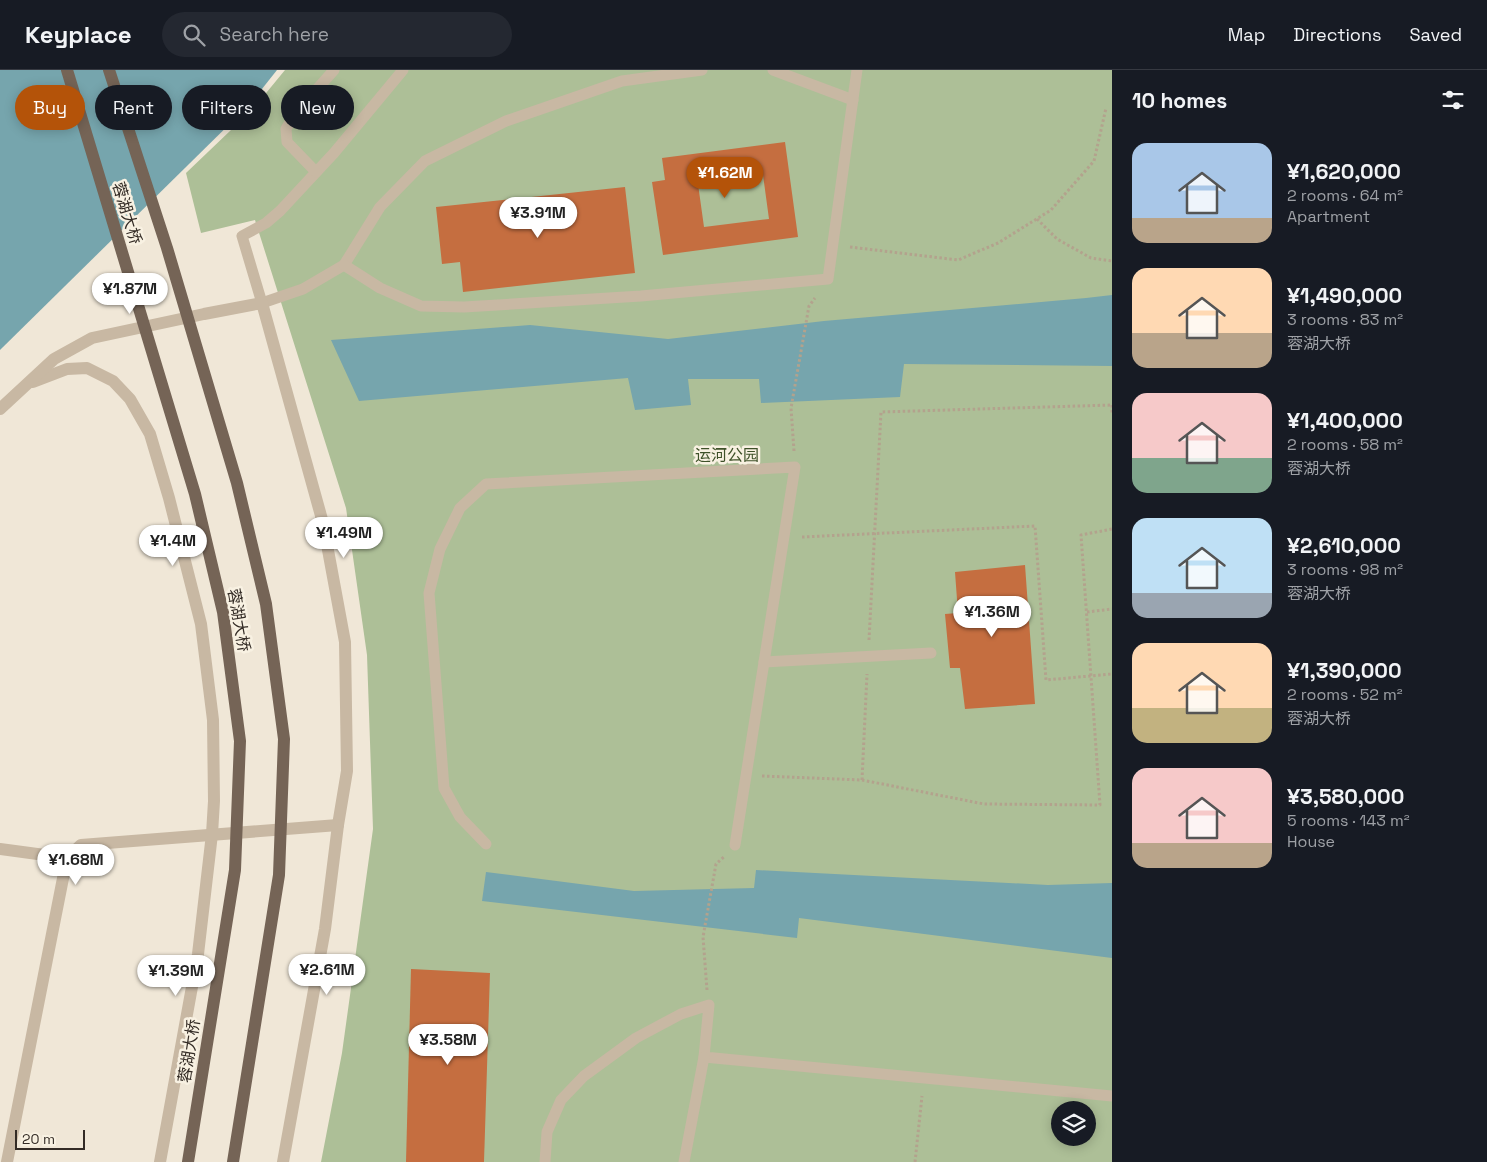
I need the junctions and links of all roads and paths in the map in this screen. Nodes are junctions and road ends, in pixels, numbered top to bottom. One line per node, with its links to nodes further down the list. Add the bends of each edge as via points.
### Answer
1 (67, 70): 47 (main road, 蓉湖大桥, bridge, via 195,494 223,612 240,741 235,870)
2 (109, 70): 48 (main road, bridge, via 167,248 237,483 266,604 284,739 279,875)
3 (334, 70): 10 (lane, via 294,115 286,129 287,142)
4 (403, 70): 10 (lane)
5 (702, 70): 14 (lane, via 622,81 506,121 424,161 380,207)
6 (774, 70): 8 (lane)
7 (857, 70): 8 (lane)
8 (853, 100): 12 (lane)
9 (1106, 108): 11 (path, via 1094,161 1051,210)
10 (316, 172): 15 (lane, via 266,223 242,236)
11 (1037, 219): 12 (path, via 998,243 958,260); 13 (path, via 1057,239 1091,258)
12 (833, 245): 14 (lane, via 828,279 641,296 464,307 421,306 380,288)
13 (1112, 261)
14 (344, 265): 15 (lane, via 303,289)
15 (262, 303): 17 (street, via 92,338 54,359); 34 (street, via 323,523 345,642 347,771)
16 (809, 306): 21 (path, via 791,408)
17 (26, 385): 19 (street); 35 (street, via 67,369 87,368 113,381 130,399 150,434 170,498 201,624 213,720)
18 (1112, 405): 20 (path); 23 (path, via 881,412)
19 (0, 408)
20 (1112, 414)
21 (795, 467): 24 (lane); 36 (lane, via 486,484 460,508 440,549 429,593 444,788 460,817)
22 (1112, 529): 26 (path, via 1081,535)
23 (874, 533): 24 (path); 28 (path); 31 (path, via 1035,526 1046,680)
24 (784, 538): 29 (lane)
25 (1112, 608): 26 (path)
26 (1087, 612): 31 (path)
27 (931, 653): 28 (lane)
28 (868, 657): 29 (lane); 33 (path)
29 (764, 662): 32 (lane)
30 (1112, 674): 31 (path)
31 (1091, 676): 33 (path, via 1100,805 984,804)
32 (746, 776): 33 (path); 37 (lane)
33 (862, 780)
34 (338, 825): 35 (street); 49 (street, via 326,929)
35 (212, 834): 39 (street, via 81,845); 46 (street, via 198,954)
36 (486, 844)
37 (735, 845)
38 (0, 849): 39 (street)
39 (67, 858): 45 (street)
40 (716, 864): 41 (path, via 703,937)
41 (709, 1005): 42 (lane); 50 (lane, via 681,1014 636,1038 584,1076 561,1100 547,1132)
42 (704, 1057): 43 (lane); 51 (lane)
43 (924, 1078): 44 (lane); 52 (path)
44 (1112, 1096)
45 (7, 1162)
46 (160, 1162)
47 (188, 1162)
48 (233, 1162)
49 (283, 1162)
50 (545, 1162)
51 (684, 1162)
52 (915, 1162)

